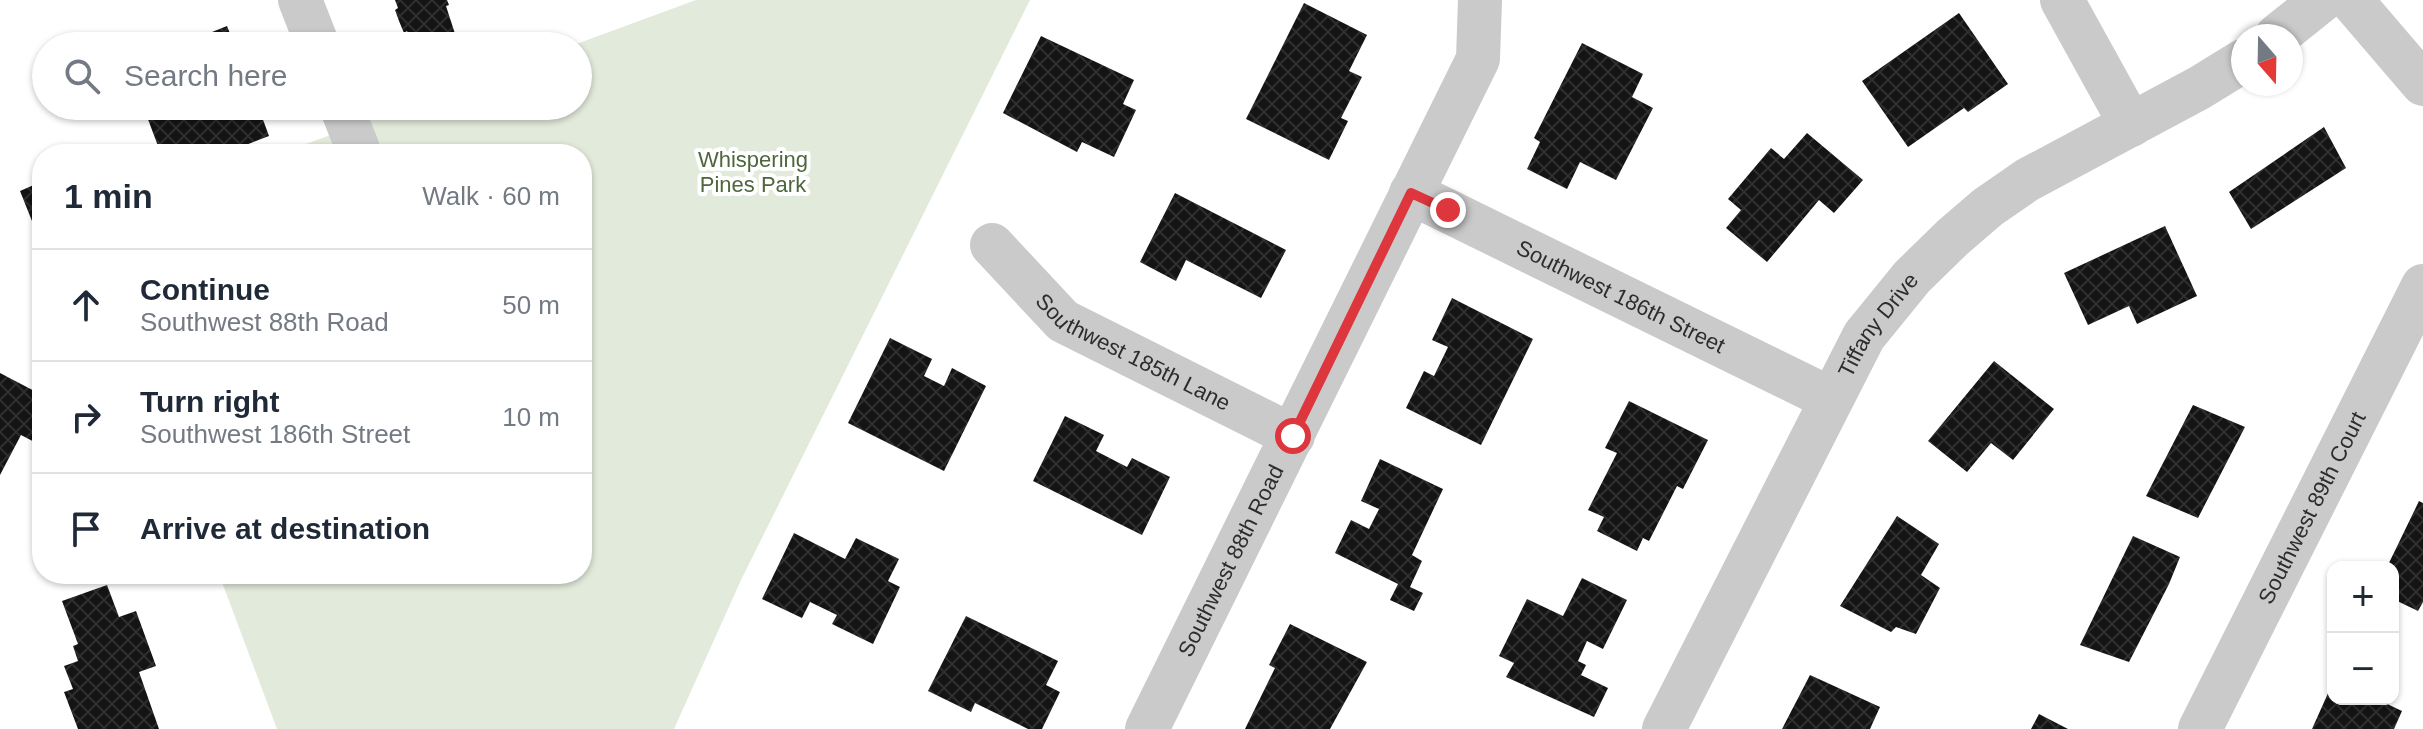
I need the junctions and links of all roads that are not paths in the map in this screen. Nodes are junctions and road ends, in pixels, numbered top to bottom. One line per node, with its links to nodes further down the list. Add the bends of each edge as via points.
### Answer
1 (300, 0): 7 (street)
2 (1480, 0): 13 (street, Southwest 88th Road, via 1478,59)
3 (2062, 0): 11 (street)
4 (2322, 0): 6 (street)
5 (2351, 0): 9 (street)
6 (2292, 24)
7 (313, 32)
8 (2231, 68): 11 (street, Tiffany Drive)
9 (2423, 84)
10 (347, 120): 12 (street)
11 (2131, 125): 16 (street, Tiffany Drive, via 2027,180 1953,237 1864,336)
12 (356, 144)
13 (1411, 193): 16 (street, Southwest 186th Street); 17 (street, Southwest 88th Road)
14 (992, 245): 17 (street, Southwest 185th Lane, via 1063,321)
15 (2423, 286): 20 (street, Southwest 89th Court)
16 (1831, 399): 19 (street, Tiffany Drive)
17 (1293, 436): 18 (street, Southwest 88th Road)
18 (1147, 729)
19 (1664, 729)
20 (2200, 729)

